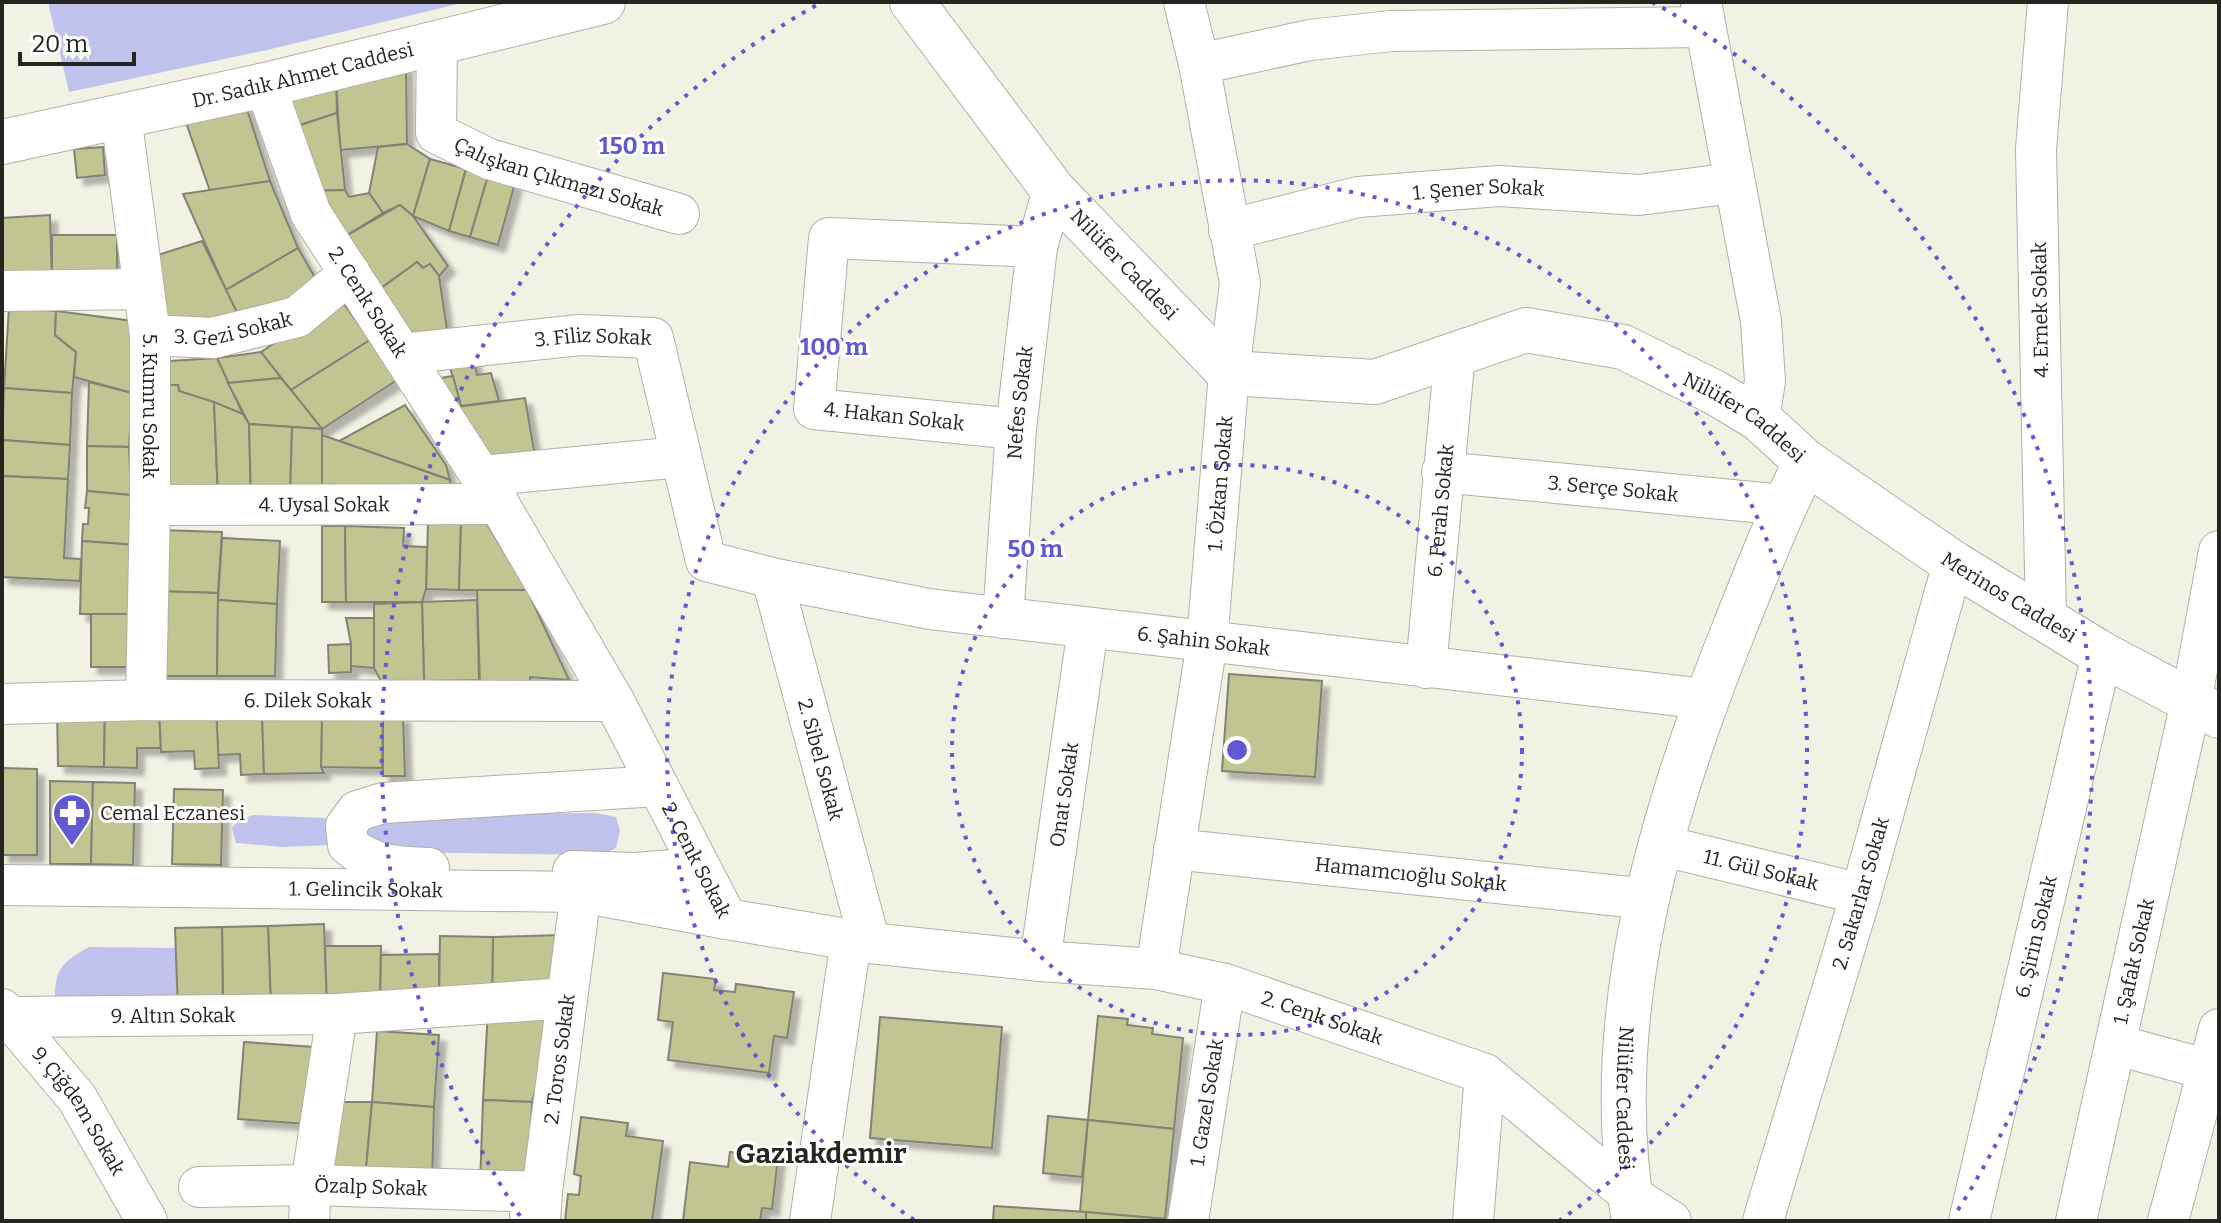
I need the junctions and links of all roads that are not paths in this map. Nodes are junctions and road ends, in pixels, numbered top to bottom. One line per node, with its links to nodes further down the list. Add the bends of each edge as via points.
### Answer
1 (603, 2): 6 (main road, Dr. Sadık Ahmet Caddesi)
2 (912, 2): 12 (main road, Nilüfer Caddesi)
3 (1184, 2): 7 (street, 1. Özkan Sokak)
4 (2048, 2): 35 (street, 4. Ernek Sokak, via 2036,149)
5 (1703, 14): 7 (street, via 1391,31 1310,40); 11 (street)
6 (437, 42): 8 (main road, Dr. Sadık Ahmet Caddesi); 13 (street, Çalışkan Çıkmazı Sokak, via 436,133 489,159)
7 (1199, 64): 14 (street, 1. Özkan Sokak)
8 (265, 85): 9 (main road, Dr. Sadık Ahmet Caddesi); 16 (street, 2. Cenk Sokak, via 311,214)
9 (121, 116): 10 (main road, Dr. Sadık Ahmet Caddesi); 17 (street, 5. Kumru Sokak)
10 (2, 142)
11 (1734, 183): 14 (street, 1. Şener Sokak, via 1639,195 1499,186 1358,197); 23 (street, via 1765,351)
12 (1053, 190): 15 (street, Nefes Sokak); 22 (main road, Nilüfer Caddesi)
13 (679, 214)
14 (1229, 230): 22 (street, 1. Özkan Sokak, via 1240,283)
15 (1037, 247): 24 (street, Nefes Sokak); 24 (street, 4. Hakan Sokak, via 829,238 814,409)
16 (350, 273): 19 (street, 3. Gezi Sokak, via 297,317 213,338); 21 (street, 2. Cenk Sokak)
17 (143, 289): 18 (street); 19 (street, 5. Kumru Sokak)
18 (2, 291)
19 (150, 335): 29 (street, 5. Kumru Sokak)
20 (1455, 353): 22 (main road, Nilüfer Caddesi, via 1375,382); 23 (main road, Nilüfer Caddesi, via 1526,330 1623,347); 27 (street, 6. Ferah Sokak)
21 (402, 354): 25 (street, 3. Filiz Sokak, via 580,335 653,338); 28 (street, 2. Cenk Sokak)
22 (1229, 373): 38 (street, 1. Özkan Sokak)
23 (1759, 419): 26 (main road, Nilüfer Caddesi)
24 (1016, 429): 36 (street, Nefes Sokak)
25 (680, 457): 28 (street, 4. Uysal Sokak); 32 (street, 3. Filiz Sokak)
26 (1806, 462): 30 (main road, Nilüfer Caddesi); 33 (main road, Merinos Caddesi)
27 (1442, 472): 30 (street, 3. Serçe Sokak); 40 (street, 6. Ferah Sokak)
28 (490, 490): 29 (street, 4. Uysal Sokak); 43 (street, 2. Cenk Sokak)
29 (150, 505): 42 (street, 5. Kumru Sokak)
30 (1784, 505): 41 (main road, Nilüfer Caddesi)
31 (2219, 551): 45 (street, 1. Şafak Sokak)
32 (706, 561): 34 (street, 6. Şahin Sokak)
33 (1953, 563): 35 (main road, Merinos Caddesi); 52 (street, 2. Sakarlar Sokak)
34 (772, 578): 36 (street, 6. Şahin Sokak); 55 (street, 2. Sibel Sokak)
35 (2046, 617): 39 (main road, Merinos Caddesi)
36 (1003, 618): 37 (street, 6. Şahin Sokak)
37 (1088, 628): 38 (street, 6. Şahin Sokak); 56 (street, Onat Sokak)
38 (1207, 642): 40 (street, 6. Şahin Sokak); 48 (street, 1. Özkan Sokak)
39 (2102, 654): 45 (main road, Merinos Caddesi); 76 (street, 6. Şirin Sokak)
40 (1426, 668): 41 (street, 6. Şahin Sokak)
41 (1706, 699): 47 (main road, Nilüfer Caddesi)
42 (146, 700): 43 (street, 6. Dilek Sokak); 44 (street, 6. Dilek Sokak)
43 (614, 701): 46 (street, 2. Cenk Sokak)
44 (2, 704)
45 (2205, 709): 63 (street, 1. Şafak Sokak)
46 (658, 786): 49 (street, 2. Cenk Sokak); 49 (street, via 383,803 357,811 346,826 348,845 363,857 398,867 635,873)
47 (1660, 845): 52 (street, 11. Gül Sokak); 53 (main road, Nilüfer Caddesi)
48 (1174, 849): 53 (street, Hamamcıoğlu Sokak); 57 (street, 1. Özkan Sokak)
49 (700, 868): 54 (street, 2. Cenk Sokak)
50 (2, 885): 51 (street, 1. Gelincik Sokak)
51 (581, 892): 54 (street, 1. Gelincik Sokak); 59 (street, 2. Toros Sokak)
52 (1861, 894): 75 (street, 2. Sakarlar Sokak)
53 (1648, 899): 68 (main road, Nilüfer Caddesi, via 1636,947 1623,1078)
54 (727, 919): 55 (street, 2. Cenk Sokak)
55 (861, 942): 56 (street, 2. Cenk Sokak); 71 (street)
56 (1040, 961): 57 (street, 2. Cenk Sokak)
57 (1156, 969): 58 (street, 2. Cenk Sokak)
58 (1225, 984): 65 (street, 2. Cenk Sokak); 72 (street, 1. Gazel Sokak)
59 (567, 998): 61 (street, 9. Altın Sokak); 69 (street, 2. Toros Sokak)
60 (6, 1013): 61 (street, 9. Altın Sokak); 70 (street, 9. Çiğdem Sokak, via 77,1098)
61 (337, 1014): 67 (street)
62 (2219, 1029): 64 (street)
63 (2117, 1045): 64 (street); 77 (street, 1. Şafak Sokak)
64 (2209, 1070): 78 (street)
65 (1485, 1074): 68 (street, 2. Cenk Sokak); 73 (street)
66 (199, 1187): 67 (street, Özalp Sokak)
67 (310, 1203): 69 (street, Özalp Sokak)
68 (1632, 1208): 74 (street, 2. Cenk Sokak)
69 (536, 1211)
70 (147, 1221)
71 (810, 1221)
72 (1188, 1221)
73 (1473, 1221)
74 (1671, 1221)
75 (1763, 1221)
76 (1969, 1221)
77 (2076, 1221)
78 (2168, 1221)

